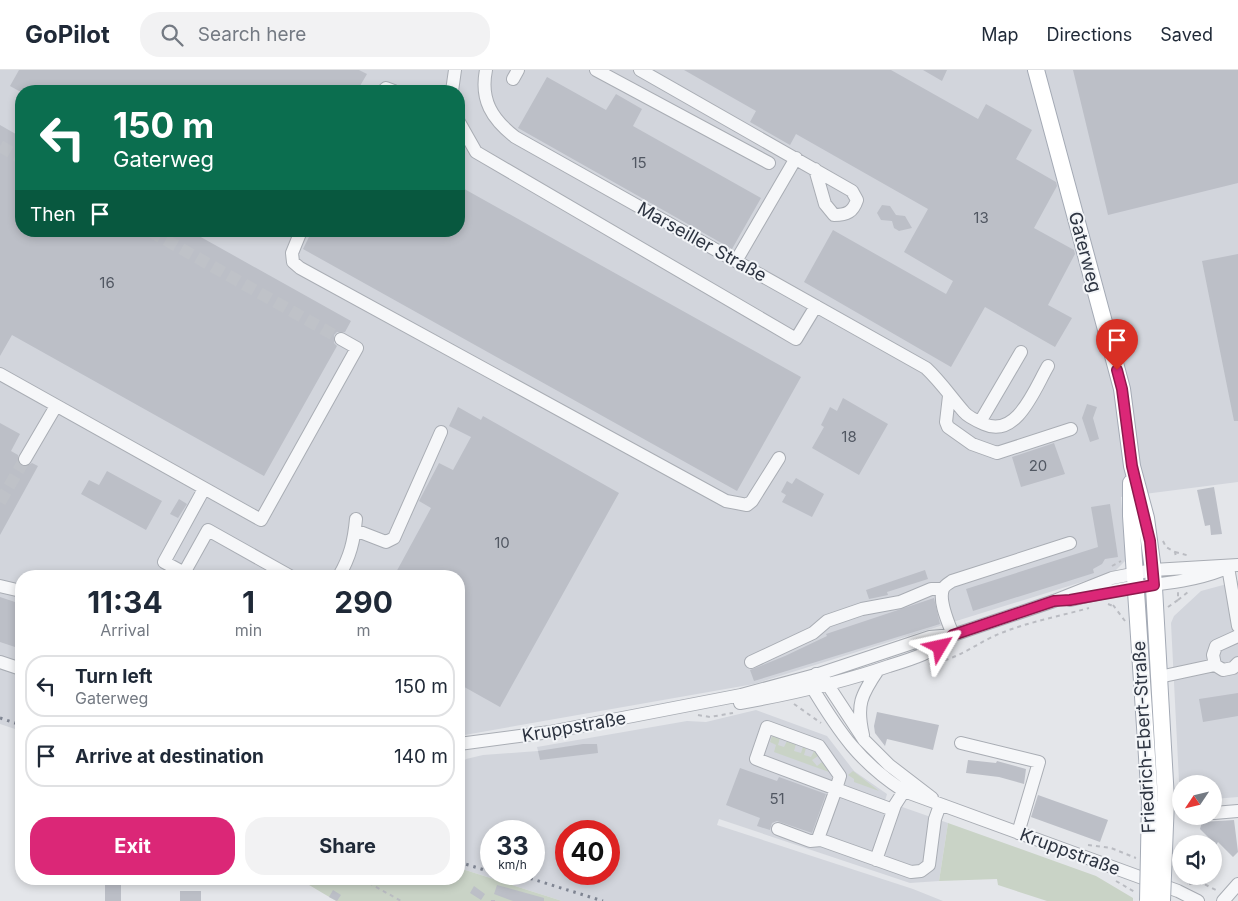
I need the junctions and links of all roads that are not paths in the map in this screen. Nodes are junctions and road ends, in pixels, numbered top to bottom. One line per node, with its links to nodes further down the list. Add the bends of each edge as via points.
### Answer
1 (455, 70): 6 (street)
2 (486, 70): 12 (street, Marseiller Straße, via 486,104 502,127 515,137)
3 (596, 70): 9 (street)
4 (640, 70): 8 (street)
5 (1036, 70): 25 (main road, Gaterweg, via 1122,389)
6 (453, 85)
7 (465, 134): 13 (street, via 476,152 796,339)
8 (796, 158): 10 (street); 12 (street)
9 (769, 162)
10 (816, 169)
11 (298, 237): 23 (street, via 292,252 293,262 300,268 726,501 747,505 752,501)
12 (736, 261): 13 (street, Marseiller Straße)
13 (816, 306): 18 (street, Marseiller Straße, via 926,368)
14 (341, 339): 26 (street, via 357,348 261,520)
15 (1021, 352): 20 (street)
16 (1048, 366): 20 (street, via 1014,421 998,428)
17 (0, 374): 19 (street)
18 (949, 396): 20 (street, Marseiller Straße, via 965,414); 21 (street, via 948,427 972,444 997,453)
19 (56, 406): 24 (street); 26 (street)
20 (980, 422)
21 (1071, 429)
22 (441, 432): 32 (street, via 394,538 386,542 356,524 350,557)
23 (779, 458)
24 (25, 459)
25 (1132, 466): 33 (main road, Gaterweg, via 1146,518); 34 (main road, Gaterweg, via 1131,516)
26 (204, 489): 29 (street, via 164,562)
27 (1070, 543): 36 (street, via 952,582)
28 (1233, 566): 33 (street, via 1205,577); 38 (street)
29 (178, 570)
30 (189, 570): 31 (street, via 208,530)
31 (279, 570)
32 (342, 570)
33 (1153, 577): 34 (street); 48 (main road, Friedrich-Ebert-Straße)
34 (1136, 580): 39 (street, via 1070,600 1054,601); 66 (main road, Friedrich-Ebert-Straße, bridge, via 1150,802)
35 (0, 586): 37 (street)
36 (942, 589): 39 (street); 42 (street, via 932,589 900,602 862,609 827,621 813,633)
37 (15, 590)
38 (1238, 626)
39 (953, 635): 46 (street, via 940,647); 47 (street, via 930,637)
40 (1238, 636): 44 (street, via 1216,646 1213,655)
41 (0, 662): 45 (street)
42 (751, 662)
43 (1238, 663): 44 (street, via 1223,670)
44 (1216, 665): 48 (street)
45 (15, 667)
46 (878, 670): 49 (street); 52 (street, via 860,701)
47 (818, 674): 49 (street, Kruppstraße); 50 (street); 51 (street, Kruppstraße)
48 (1159, 677): 67 (main road, Friedrich-Ebert-Straße, bridge, via 1166,800)
49 (829, 685): 50 (street); 52 (street, Kruppstraße)
50 (813, 689): 51 (street, Kruppstraße, via 710,708); 56 (street, Kruppstraße, via 856,753 873,770)
51 (689, 705): 53 (street, Kruppstraße, via 550,732)
52 (864, 740): 57 (street, Kruppstraße, via 889,765)
53 (465, 743)
54 (961, 743): 62 (street, via 1038,762)
55 (836, 789): 55 (street, via 756,759 767,727 819,746 840,776); 58 (street); 63 (street, via 819,836)
56 (904, 791): 57 (street, Kruppstraße); 58 (street)
57 (940, 805): 62 (street, Kruppstraße); 64 (street, via 926,869 912,872)
58 (893, 810): 64 (street)
59 (1238, 811): 60 (street)
60 (1222, 812)
61 (778, 829): 63 (street, via 810,841)
62 (1018, 833): 68 (street, Kruppstraße)
63 (821, 840): 64 (street)
64 (876, 860)
65 (1238, 884): 69 (street)
66 (1148, 901)
67 (1162, 901)
68 (1198, 901)
69 (1223, 901)

